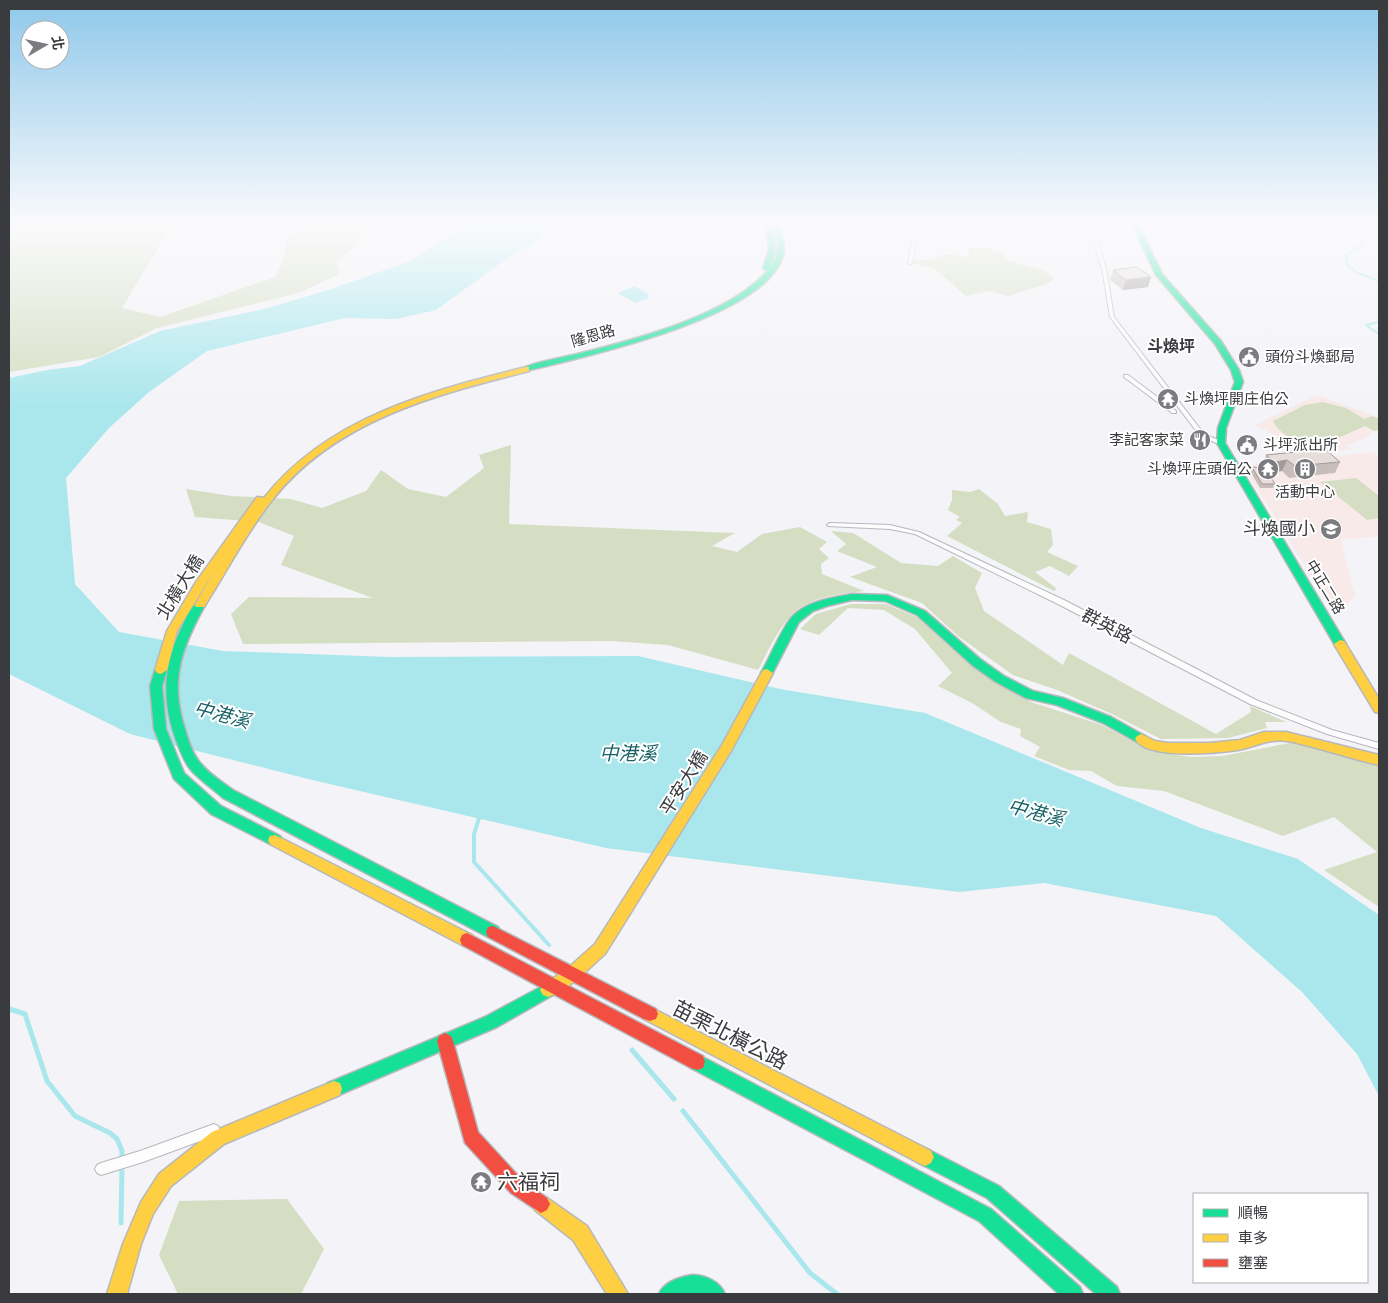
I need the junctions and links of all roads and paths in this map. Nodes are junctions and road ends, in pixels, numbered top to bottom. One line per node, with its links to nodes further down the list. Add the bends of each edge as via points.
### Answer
1 (749, 285): 5 (main road, 隆恩路, via 720,303)
2 (758, 285): 5 (main road, 隆恩路, via 706,316)
3 (1107, 285): 9 (street, via 1112,317 1202,435)
4 (1166, 285): 9 (main road, via 1228,356 1239,377 1222,428)
5 (667, 328): 7 (main road, 隆恩路)
6 (1126, 376): 8 (street)
7 (445, 388): 14 (main road, 北橫大橋, via 353,427 317,450 291,473 259,513 182,637 170,683 176,724 192,762 228,794); 15 (main road, 北橫大橋, via 379,409 343,426 309,449 282,473 200,584 172,631 156,686 160,729 179,776 216,810)
8 (1174, 412)
9 (1221, 443): 11 (main road, 中正二路)
10 (830, 525): 12 (street, 群英路, via 890,527 916,533 1061,602 1253,702 1330,732)
11 (1379, 709)
12 (1379, 746)
13 (1379, 760): 16 (main road, 平安大橋, via 1286,736 1210,748 1152,745 1107,720 1030,694 1000,679 921,613 887,598 852,596 824,603 794,620 727,748 600,949)
14 (312, 840): 16 (main road, 苗栗北橫公路, via 425,895)
15 (300, 852): 17 (main road, 苗栗北橫公路)
16 (572, 974): 17 (main road, 平安大橋); 21 (main road, 苗栗北橫公路, via 993,1192)
17 (554, 987): 18 (main road, 平安大橋, via 491,1022); 26 (main road, 苗栗北橫公路, via 985,1215)
18 (445, 1041): 19 (main road, 平安大橋); 23 (main road, via 471,1137 518,1187 580,1233)
19 (218, 1138): 20 (street, via 214,1130); 22 (main road, 平安大橋, via 165,1180 147,1208)
20 (106, 1167)
21 (1106, 1293)
22 (117, 1294)
23 (618, 1294)
24 (669, 1294): 25 (main road, via 688,1282 697,1282)
25 (715, 1294)
26 (1072, 1294)

